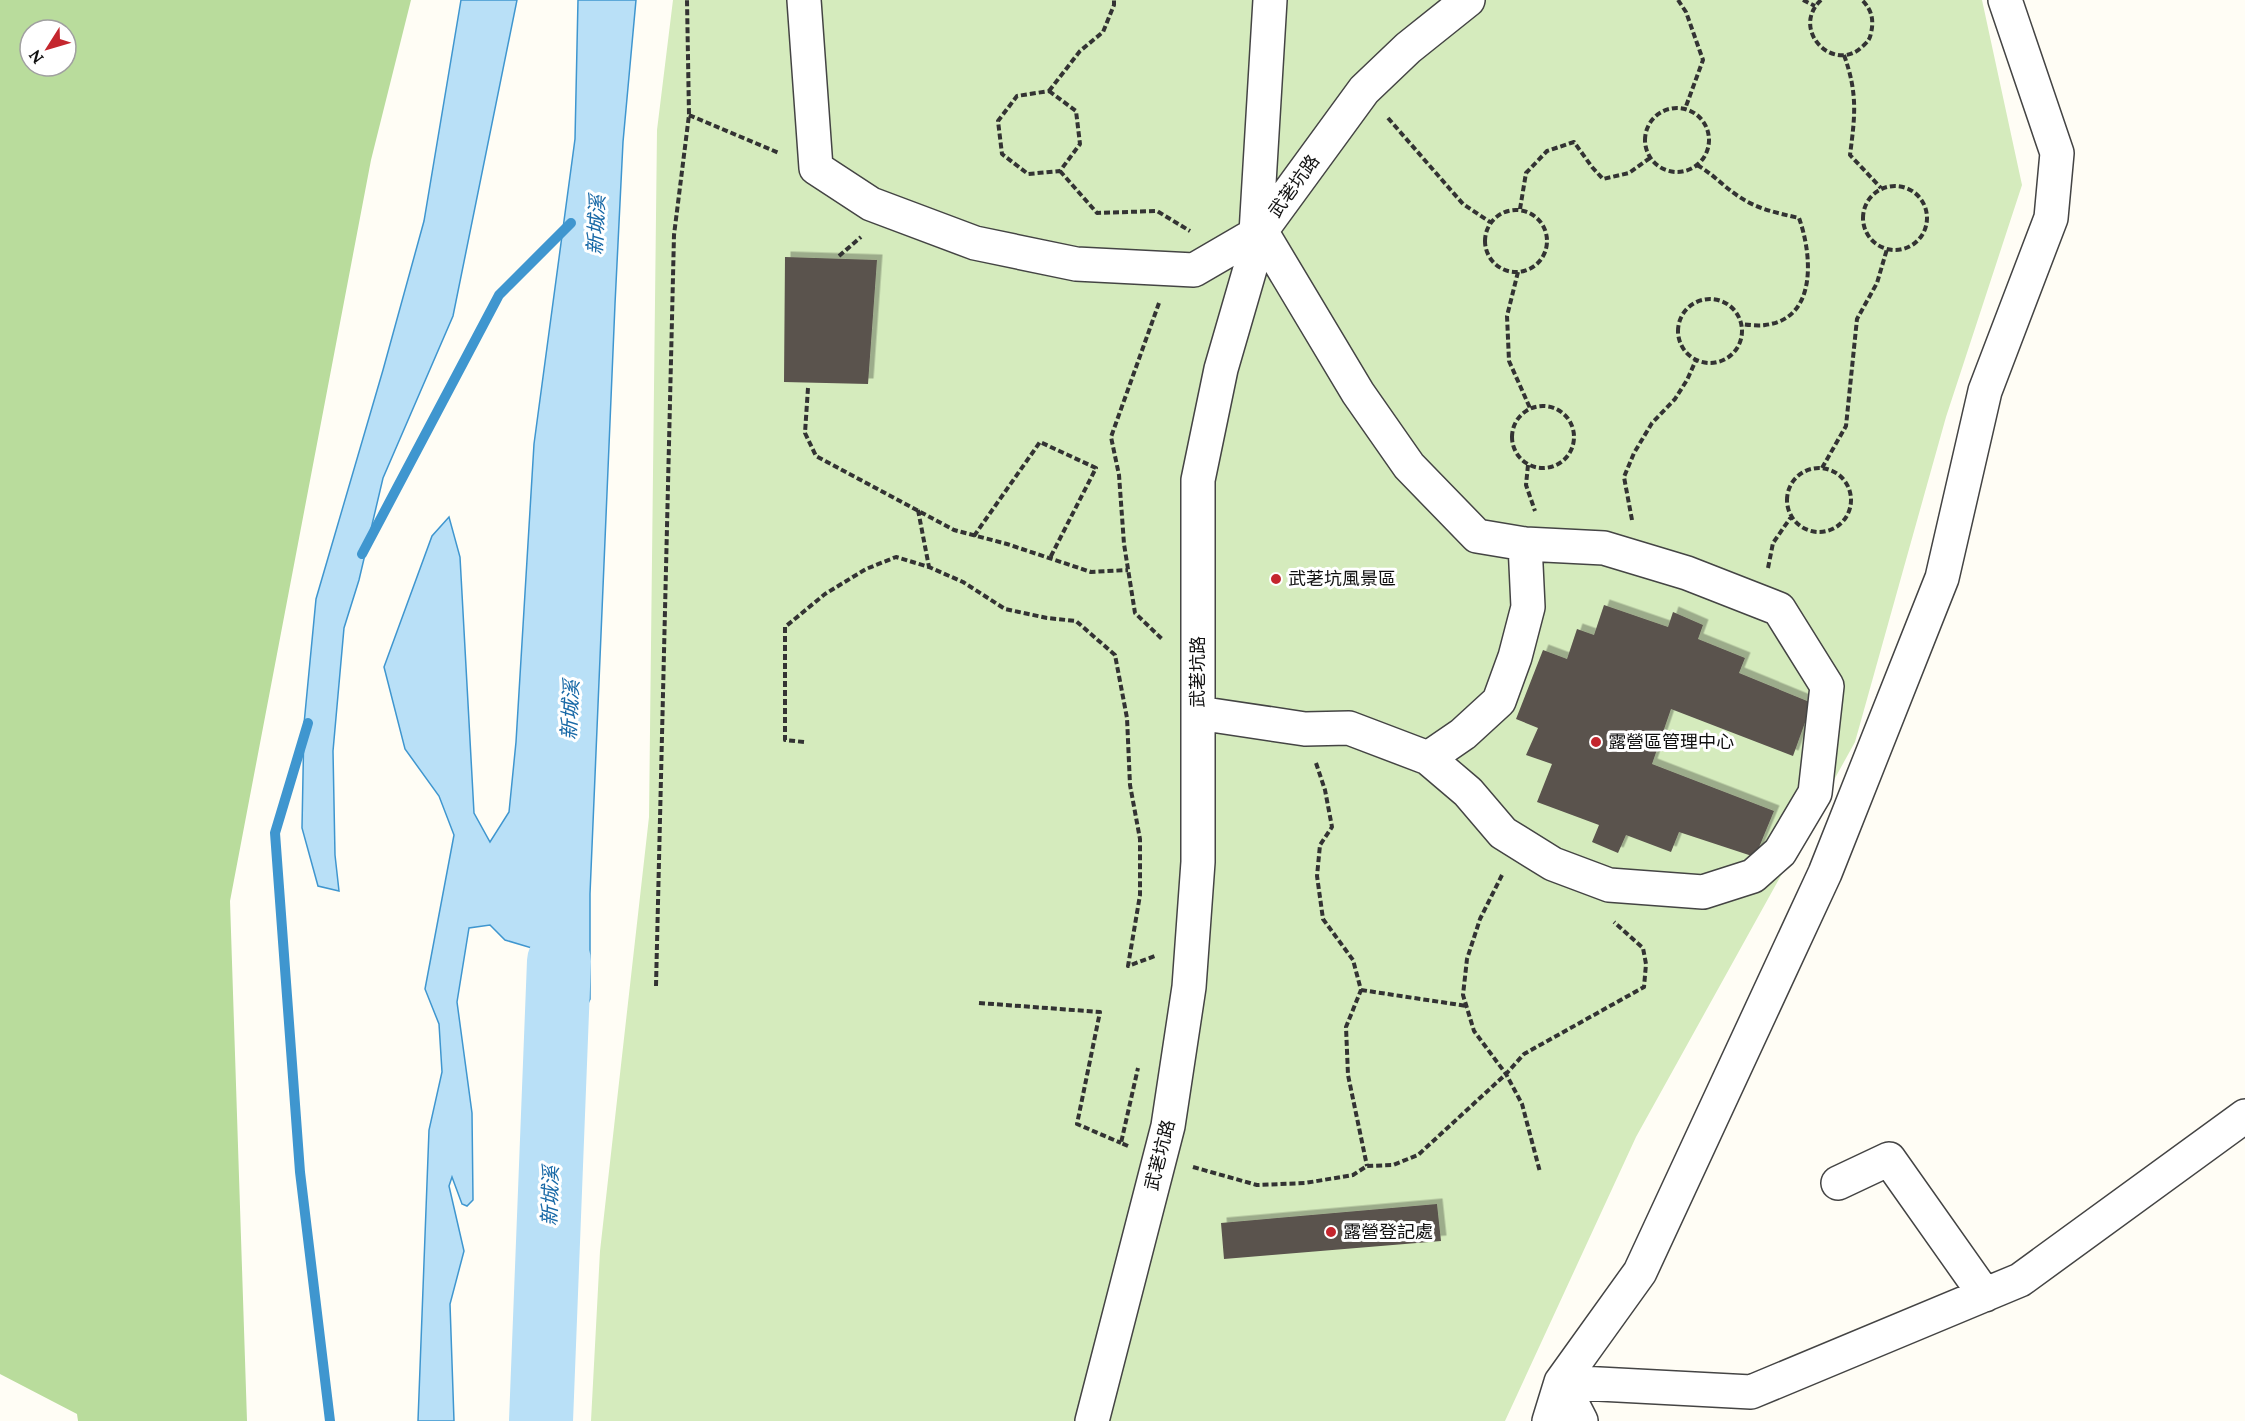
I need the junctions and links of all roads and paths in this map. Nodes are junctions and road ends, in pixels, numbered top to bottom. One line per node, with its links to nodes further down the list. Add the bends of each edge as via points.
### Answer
1 (687, 0): 16 (path)
2 (804, 0): 19 (street)
3 (1114, 0): 14 (path, via 1103,32 1080,51)
4 (1270, 0): 24 (street, via 1256,233)
5 (1468, 0): 13 (street, 武荖坑路)
6 (1678, 0): 15 (path, via 1703,60)
7 (1803, 0): 11 (path)
8 (1821, 0): 11 (path)
9 (1862, 0): 12 (path, via 1874,22 1870,38 1859,50)
10 (2005, 0): 65 (street, via 2057,153 2051,218 1985,391 1942,578 1825,873 1640,1272)
11 (1815, 6): 12 (path, via 1810,16 1814,39 1832,54)
12 (1844, 55): 21 (path, via 1852,77 1856,110 1850,155)
13 (1364, 90): 23 (path, via 1463,204); 24 (street, 武荖坑路)
14 (1049, 91): 20 (path, via 1076,111 1080,144); 20 (path, via 1017,96 998,121 1002,154 1028,174)
15 (1685, 110): 17 (path, via 1664,111 1648,126 1646,148); 18 (path, via 1698,116 1706,127 1706,154)
16 (688, 115): 19 (path); 52 (path, via 674,235)
17 (1650, 158): 18 (path, via 1672,172); 22 (path, via 1629,173 1603,179 1574,142 1547,151 1527,173)
18 (1697, 165): 29 (path, via 1737,196 1764,210 1799,218 1805,236 1809,268 1804,299 1785,318 1765,326)
19 (816, 168): 27 (street, via 871,204 975,243 1076,264)
20 (1060, 171): 25 (path, via 1097,213 1157,211)
21 (1881, 188): 26 (path, via 1868,199 1863,213 1864,229 1874,242); 26 (path, via 1910,189 1922,200 1927,214 1924,230 1916,242 1902,249)
22 (1520, 209): 23 (path, via 1509,209); 28 (path, via 1535,215 1545,227 1548,243 1543,257 1532,268)
23 (1490, 222): 28 (path, via 1484,244 1488,256 1506,271)
24 (1261, 231): 27 (street, via 1194,270); 38 (street, via 1358,393 1409,466 1477,536); 45 (street, 武荖坑路, via 1221,369 1198,480)
25 (1194, 234)
26 (1887, 249): 34 (path, via 1878,283 1857,319 1846,426)
27 (1171, 269): 42 (path, via 1111,437 1119,475)
28 (1518, 272): 32 (path, via 1507,316 1509,361)
29 (1742, 324): 30 (path, via 1736,352 1724,361); 30 (path, via 1724,302 1696,302 1685,311 1679,324 1679,338 1685,351)
30 (1696, 360): 40 (path, via 1675,399 1652,423 1624,477)
31 (808, 388): 35 (path, via 805,433 816,456)
32 (1530, 408): 33 (path, via 1519,416 1512,429 1512,443); 33 (path, via 1544,405 1569,418 1574,445 1567,458 1556,466 1542,469)
33 (1528, 465): 38 (path, via 1526,486 1537,517)
34 (1822, 468): 36 (path, via 1808,469 1788,489 1786,503); 36 (path, via 1836,472 1851,496 1850,510 1842,523 1815,532 1801,527)
35 (918, 510): 37 (path); 41 (path)
36 (1791, 517): 43 (path, via 1773,543 1769,566)
37 (974, 536): 39 (path); 39 (path, via 1040,442 1096,468)
38 (1525, 544): 40 (street, via 1604,548); 48 (street, via 1528,607 1499,701 1463,734)
39 (1050, 558): 42 (path, via 1091,572)
40 (1639, 559): 43 (street)
41 (929, 567): 47 (path, via 896,557 867,569 825,594 785,627 785,740); 51 (path, via 963,582 1005,609 1077,621 1115,655 1127,717 1130,785 1140,839 1140,895 1128,966)
42 (1128, 570): 44 (path, via 1135,613)
43 (1751, 598): 49 (street, via 1779,609 1827,686 1815,793 1779,852 1753,876 1703,892 1609,885 1553,864)
44 (1169, 645)
45 (1198, 713): 46 (street); 60 (street, 武荖坑路, via 1198,862 1189,987)
46 (1320, 729): 48 (street, via 1349,728); 53 (path, via 1315,762 1332,826 1320,844 1317,876 1323,919 1353,960)
47 (804, 742)
48 (1428, 758): 49 (street, via 1468,792 1503,833)
49 (1519, 843): 55 (path, via 1480,919 1467,959 1463,994)
50 (1614, 921): 57 (path, via 1642,948 1646,964 1644,987 1524,1054)
51 (1158, 955)
52 (656, 986)
53 (1361, 990): 55 (path); 61 (path, via 1346,1026 1346,1036 1348,1075)
54 (979, 1003): 59 (path, via 1100,1012 1077,1124)
55 (1467, 1006): 57 (path, via 1474,1030)
56 (1139, 1066): 59 (path)
57 (1506, 1074): 61 (path, via 1418,1155 1393,1165); 62 (path, via 1522,1104)
58 (2245, 1116): 64 (street, via 2020,1280)
59 (1121, 1143): 60 (path)
60 (1160, 1157): 61 (path, via 1257,1185 1353,1175); 66 (street, 武荖坑路)
61 (1367, 1166)
62 (1540, 1172)
63 (1838, 1183): 64 (street, via 1889,1159)
64 (1985, 1294): 65 (street, via 1751,1392)
65 (1561, 1382): 67 (street); 68 (street)
66 (1092, 1421)
67 (1549, 1421)
68 (1581, 1421)

